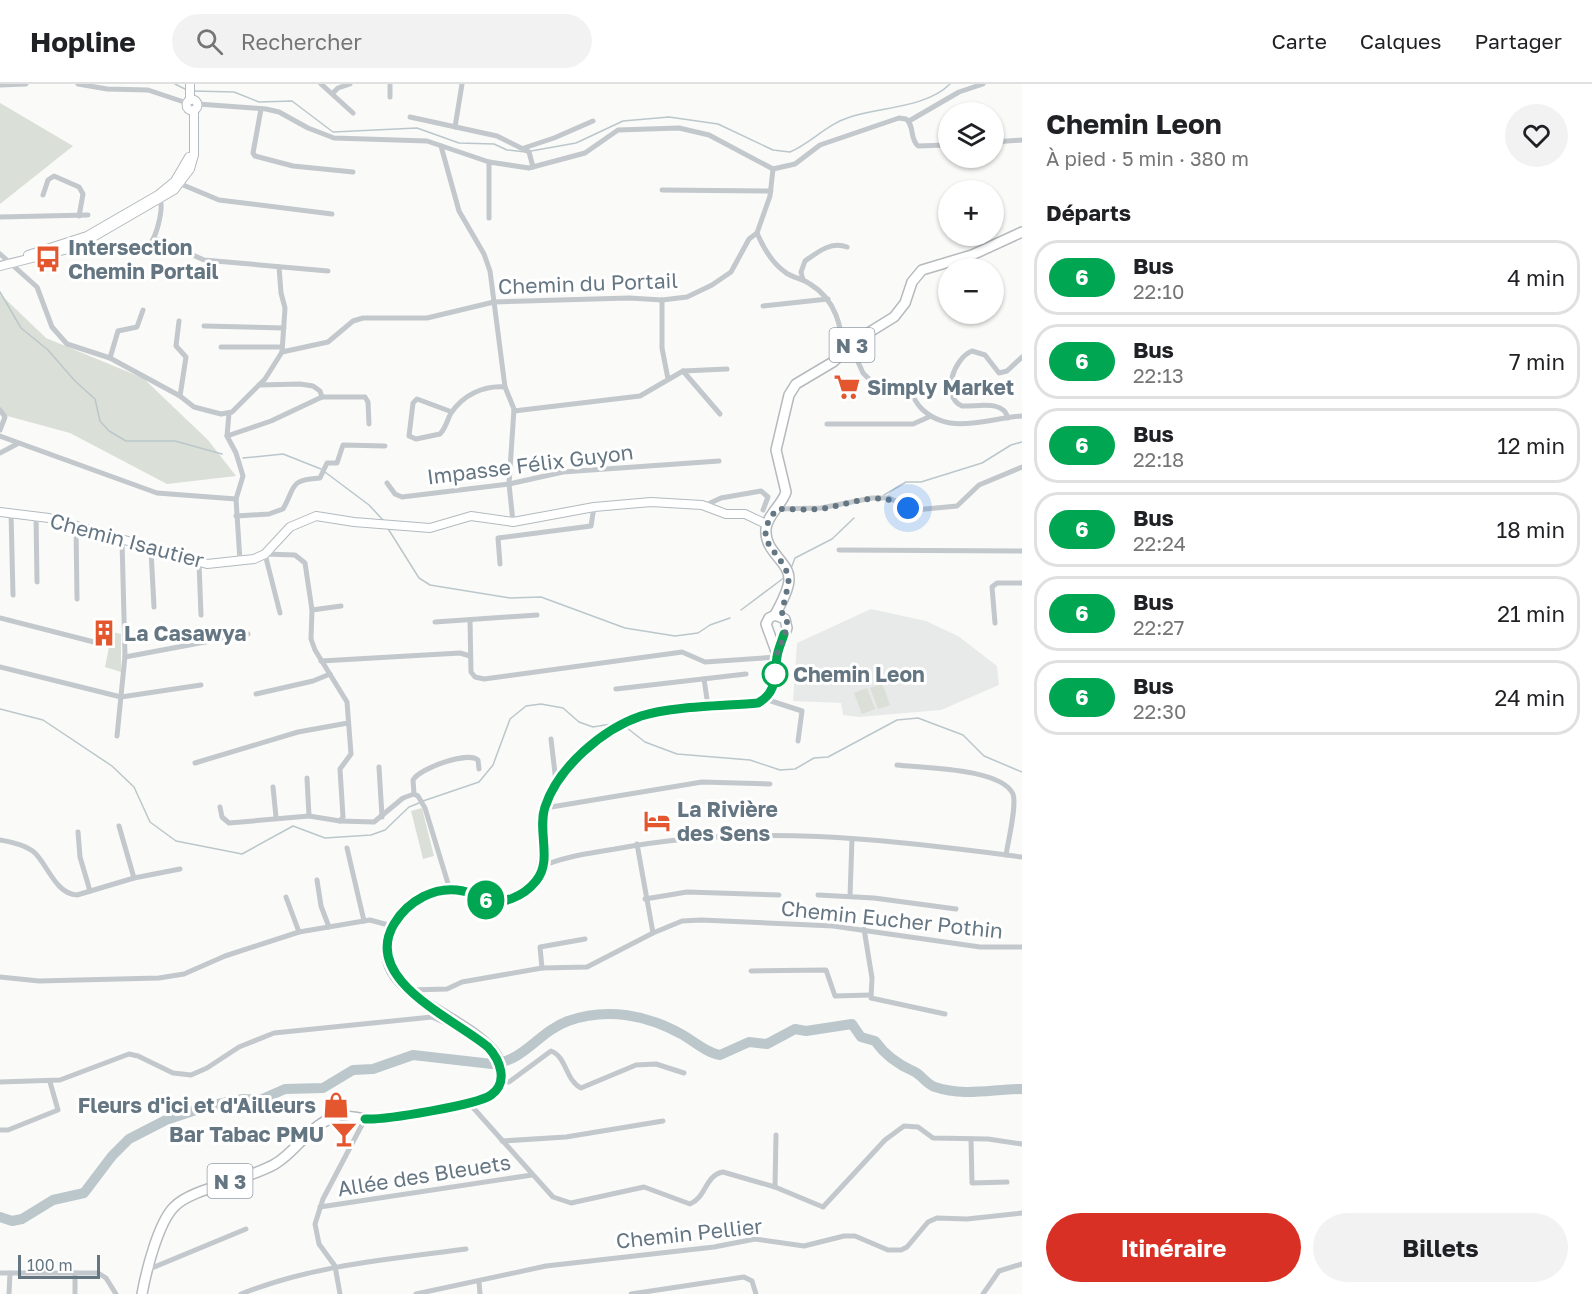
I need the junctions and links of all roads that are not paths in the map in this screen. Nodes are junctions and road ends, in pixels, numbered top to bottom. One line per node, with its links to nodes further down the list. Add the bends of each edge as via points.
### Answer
1 (26, 84): 9 (street)
2 (78, 84): 12 (street, via 148,90)
3 (192, 84): 12 (main road)
4 (321, 84): 10 (street)
5 (350, 84): 10 (street)
6 (390, 84): 11 (street)
7 (462, 84): 18 (street)
8 (983, 84): 17 (street, via 959,92)
9 (0, 86)
10 (333, 93): 14 (street)
11 (390, 97)
12 (192, 102): 13 (street); 28 (main road, via 194,154 190,169)
13 (261, 109): 22 (street, via 279,112 334,138 413,140); 27 (street, via 255,156 293,166)
14 (353, 113)
15 (410, 117): 18 (street)
16 (593, 121): 23 (street)
17 (909, 121): 21 (street, via 918,146); 26 (street, via 899,118 863,129 820,145 795,164)
18 (454, 127): 23 (street, via 497,136)
19 (1022, 140): 20 (street)
20 (1004, 141)
21 (938, 145)
22 (441, 146): 24 (street); 51 (street, via 459,212 484,254)
23 (524, 148): 25 (street)
24 (489, 162): 25 (street); 37 (street)
25 (533, 167): 26 (street, via 585,153 618,130 673,128 709,135)
26 (773, 169): 30 (street, Chemin du Portail)
27 (353, 172)
28 (177, 183): 32 (main road); 33 (street, via 219,200)
29 (662, 190): 30 (street)
30 (771, 191): 39 (street, Chemin du Portail)
31 (44, 195): 35 (street, via 48,180 54,176 80,187 83,194)
32 (160, 197): 40 (street); 44 (main road, via 76,247)
33 (332, 214)
34 (88, 215): 35 (street)
35 (79, 216): 36 (street)
36 (0, 217)
37 (489, 218)
38 (1022, 232): 57 (main road, N 3, via 972,255 922,270 912,282 900,311)
39 (758, 233): 48 (street, via 776,264); 50 (street, Chemin du Portail, via 749,239 731,272 687,297)
40 (154, 238): 42 (street); 46 (street, via 204,260)
41 (847, 247): 48 (street, via 831,245 805,261)
42 (145, 248)
43 (0, 254): 44 (street)
44 (6, 262): 45 (main road); 62 (street, via 24,273 40,291 47,316 59,337 77,350)
45 (0, 266)
46 (279, 267): 47 (street); 56 (street)
47 (328, 271)
48 (803, 280): 49 (street)
49 (828, 299): 52 (street); 60 (street, via 843,335)
50 (662, 300): 51 (street, Chemin du Portail); 65 (street, via 662,348)
51 (494, 302): 59 (street, Chemin du Portail, via 427,318 360,319 328,342); 67 (street)
52 (763, 306)
53 (143, 310): 62 (street, via 137,327 118,331)
54 (179, 321): 68 (street, via 176,346 186,357)
55 (204, 326): 56 (street)
56 (284, 328): 59 (street)
57 (851, 346): 60 (main road, N 3); 75 (street, via 871,381 907,388)
58 (221, 347): 59 (street, Chemin du Portail)
59 (282, 349): 66 (street)
60 (842, 354): 93 (main road, N 3, via 800,380 789,395 776,450 787,486)
61 (1022, 357): 77 (street, via 1007,371 999,372 985,355 972,351 960,359 954,372 952,394 957,404 999,406 1006,410)
62 (110, 358): 68 (street)
63 (728, 369): 64 (street)
64 (682, 372): 65 (street); 74 (street)
65 (668, 379): 71 (street, via 640,396)
66 (259, 385): 69 (street, via 313,386); 73 (street)
67 (505, 387): 71 (street); 72 (street, via 480,389)
68 (180, 396): 73 (street, via 194,407)
69 (322, 397): 78 (street, via 365,397); 82 (street)
70 (0, 410): 80 (street, via 5,417)
71 (514, 411): 89 (street)
72 (452, 412): 72 (street, via 440,434 411,438 414,401 420,398)
73 (229, 413): 82 (street)
74 (720, 414)
75 (931, 416): 77 (street, via 949,424); 79 (street, via 914,424)
76 (1022, 416): 77 (street)
77 (1008, 418)
78 (369, 424)
79 (827, 424)
80 (0, 430)
81 (0, 436): 83 (street)
82 (227, 436): 90 (street, via 243,476)
83 (17, 444): 85 (street); 90 (street, via 157,493)
84 (385, 446): 98 (street, via 342,445 337,463 327,464 320,478 294,485 281,510)
85 (0, 453)
86 (719, 461): 89 (street, Impasse Félix Guyon, via 563,472)
87 (1022, 468): 93 (street, via 979,485 957,506 915,510 889,498 872,498 822,508)
88 (387, 483): 89 (street, Impasse Félix Guyon, via 402,497)
89 (509, 484): 99 (street)
90 (236, 499): 98 (street)
91 (702, 505): 92 (main road, via 651,502); 94 (street, via 762,491 768,496); 100 (main road, via 726,514 746,514)
92 (594, 507): 99 (main road); 109 (street, via 591,526 498,538)
93 (777, 509): 100 (main road, N 3)
94 (763, 510)
95 (0, 512): 96 (main road, Chemin Isautier)
96 (11, 513): 97 (main road, Chemin Isautier); 112 (street)
97 (36, 515): 101 (main road, Chemin Isautier); 110 (street)
98 (236, 516): 107 (street)
99 (513, 522): 106 (main road, via 471,516 430,528 325,516 307,518 290,527)
100 (766, 524): 120 (main road, via 767,542 789,582)
101 (76, 525): 102 (main road, Chemin Isautier); 113 (street)
102 (122, 540): 103 (main road, Chemin Isautier); 131 (street)
103 (151, 550): 108 (main road, Chemin Isautier); 115 (street)
104 (839, 550): 105 (street)
105 (1022, 551)
106 (265, 554): 107 (main road, Chemin Isautier); 116 (street, via 300,558 305,563); 117 (street)
107 (240, 561): 108 (main road, Chemin Isautier)
108 (199, 563): 118 (street)
109 (500, 564)
110 (37, 582)
111 (1022, 583): 124 (street, via 992,587)
112 (13, 595)
113 (77, 599)
114 (341, 606): 116 (street)
115 (154, 607)
116 (312, 610): 132 (street, via 311,639)
117 (280, 613)
118 (201, 615)
119 (537, 615): 122 (street)
120 (778, 615): 126 (main road, via 788,625); 127 (main road, via 766,624)
121 (0, 618): 128 (street)
122 (470, 620): 123 (street); 130 (street)
123 (435, 622)
124 (995, 623)
125 (248, 634): 131 (street)
126 (784, 634): 127 (main road); 129 (main road)
127 (771, 635): 129 (main road)
128 (94, 642)
129 (777, 655): 130 (street, via 705,662 682,652 483,679 471,672); 141 (main road, via 774,686)
130 (470, 656): 132 (street, via 460,653)
131 (125, 657): 140 (street)
132 (321, 661): 134 (street)
133 (0, 667): 140 (street)
134 (330, 674): 139 (street); 143 (street, via 347,702)
135 (746, 674): 136 (street)
136 (704, 679): 138 (street); 142 (street)
137 (201, 684): 140 (street)
138 (616, 689)
139 (256, 694)
140 (121, 697): 144 (street)
141 (765, 699): 142 (main road); 146 (street, via 802,711)
142 (708, 708): 152 (main road, via 654,713 627,722 585,752)
143 (348, 723): 147 (street, via 298,732); 161 (street, via 351,754 340,769)
144 (117, 736)
145 (551, 739): 152 (street)
146 (798, 741)
147 (195, 763)
148 (897, 765): 168 (street, via 982,774 1010,790 1014,800)
149 (379, 767): 159 (street)
150 (479, 769): 155 (street, via 478,760 471,756 420,771 413,780)
151 (307, 778): 158 (street)
152 (556, 783): 157 (main road)
153 (770, 784): 157 (street, via 702,782)
154 (273, 787): 160 (street)
155 (414, 794): 159 (street, via 403,798); 174 (street, via 425,808)
156 (220, 807): 160 (street, via 222,817 229,823)
157 (544, 808): 170 (main road)
158 (309, 816): 160 (street); 161 (street)
159 (382, 817): 161 (street, via 367,824)
160 (276, 818)
161 (340, 820)
162 (119, 826): 172 (street)
163 (78, 832): 175 (street, via 80,857)
164 (852, 839): 166 (street, via 722,834); 168 (street, via 902,841); 178 (street)
165 (0, 840): 175 (street, via 35,854 70,894)
166 (637, 844): 170 (street, via 572,855); 180 (street)
167 (347, 848): 182 (street)
168 (1006, 855): 169 (street)
169 (1022, 857)
170 (544, 865): 174 (main road, via 526,891 505,900 484,900 466,891)
171 (180, 870): 172 (street)
172 (134, 878): 175 (street)
173 (317, 880): 183 (street)
174 (450, 890): 184 (main road, via 423,896 412,903)
175 (90, 891)
176 (778, 895): 180 (street, via 687,892)
177 (818, 895): 178 (street)
178 (850, 896): 181 (street)
179 (286, 897): 186 (street)
180 (645, 899): 187 (street)
181 (956, 909)
182 (364, 921): 183 (street); 184 (street, via 384,922)
183 (329, 927): 186 (street)
184 (392, 927): 193 (main road, via 387,950 391,969)
185 (864, 929): 187 (street, Chemin Eucher Pothin, via 701,920 682,921); 189 (street, Chemin Eucher Pothin, via 980,947); 194 (street, via 872,978)
186 (299, 932): 192 (street, via 184,974 159,978 39,981)
187 (653, 933): 190 (street, Chemin Eucher Pothin, via 586,967)
188 (585, 939): 190 (street, via 540,947)
189 (1022, 947)
190 (542, 968): 193 (street, Chemin Eucher Pothin, via 462,982 447,989)
191 (751, 971): 194 (street, via 826,970 835,996)
192 (0, 977)
193 (410, 990): 196 (main road)
194 (870, 996): 195 (street, via 876,1001)
195 (945, 1014)
196 (457, 1025): 198 (main road, via 496,1055); 200 (street, via 432,1017 274,1033 239,1047 190,1075 173,1073 129,1054)
197 (684, 1073): 198 (street, via 656,1064 636,1065 581,1088 573,1083 557,1054 551,1051 509,1082)
198 (501, 1080): 201 (main road, N 3, via 490,1096)
199 (0, 1082): 200 (street)
200 (50, 1082): 204 (street, via 58,1110)
201 (468, 1102): 202 (main road, N 3); 207 (street)
202 (365, 1119): 212 (street); 218 (main road, N 3, via 333,1118 306,1135 277,1163 178,1204 165,1222)
203 (663, 1121): 207 (street, via 566,1137)
204 (0, 1130)
205 (776, 1135): 211 (street)
206 (971, 1139): 208 (street); 210 (street, via 972,1183); 211 (street, via 933,1138 918,1127 899,1128 823,1207)
207 (502, 1140): 209 (street)
208 (1022, 1144)
209 (532, 1175): 211 (street, via 553,1197 571,1203 644,1187 690,1204 699,1198 711,1177 723,1172); 212 (street, Allée des Bleuets)
210 (1007, 1182)
211 (775, 1187)
212 (320, 1207): 217 (street, via 316,1233)
213 (1022, 1213): 222 (street, Chemin Pellier, via 937,1218 901,1250 888,1250 855,1236 804,1246 755,1239 546,1266)
214 (246, 1229): 218 (street)
215 (466, 1249): 217 (street)
216 (1022, 1264): 235 (street, via 999,1271)
217 (334, 1266): 223 (street); 230 (street)
218 (147, 1270): 227 (main road, N 3)
219 (0, 1273): 220 (street)
220 (10, 1273): 221 (street); 224 (street)
221 (75, 1273): 225 (street); 226 (street, via 102,1275)
222 (478, 1282): 231 (street, Chemin Pellier); 232 (street)
223 (260, 1287): 228 (street); 229 (street)
224 (9, 1294)
225 (75, 1294)
226 (116, 1294)
227 (142, 1294)
228 (241, 1294)
229 (261, 1294)
230 (340, 1294)
231 (416, 1294)
232 (480, 1294)
233 (631, 1294): 234 (street, via 744,1277 752,1281)
234 (756, 1294)
235 (983, 1294)

